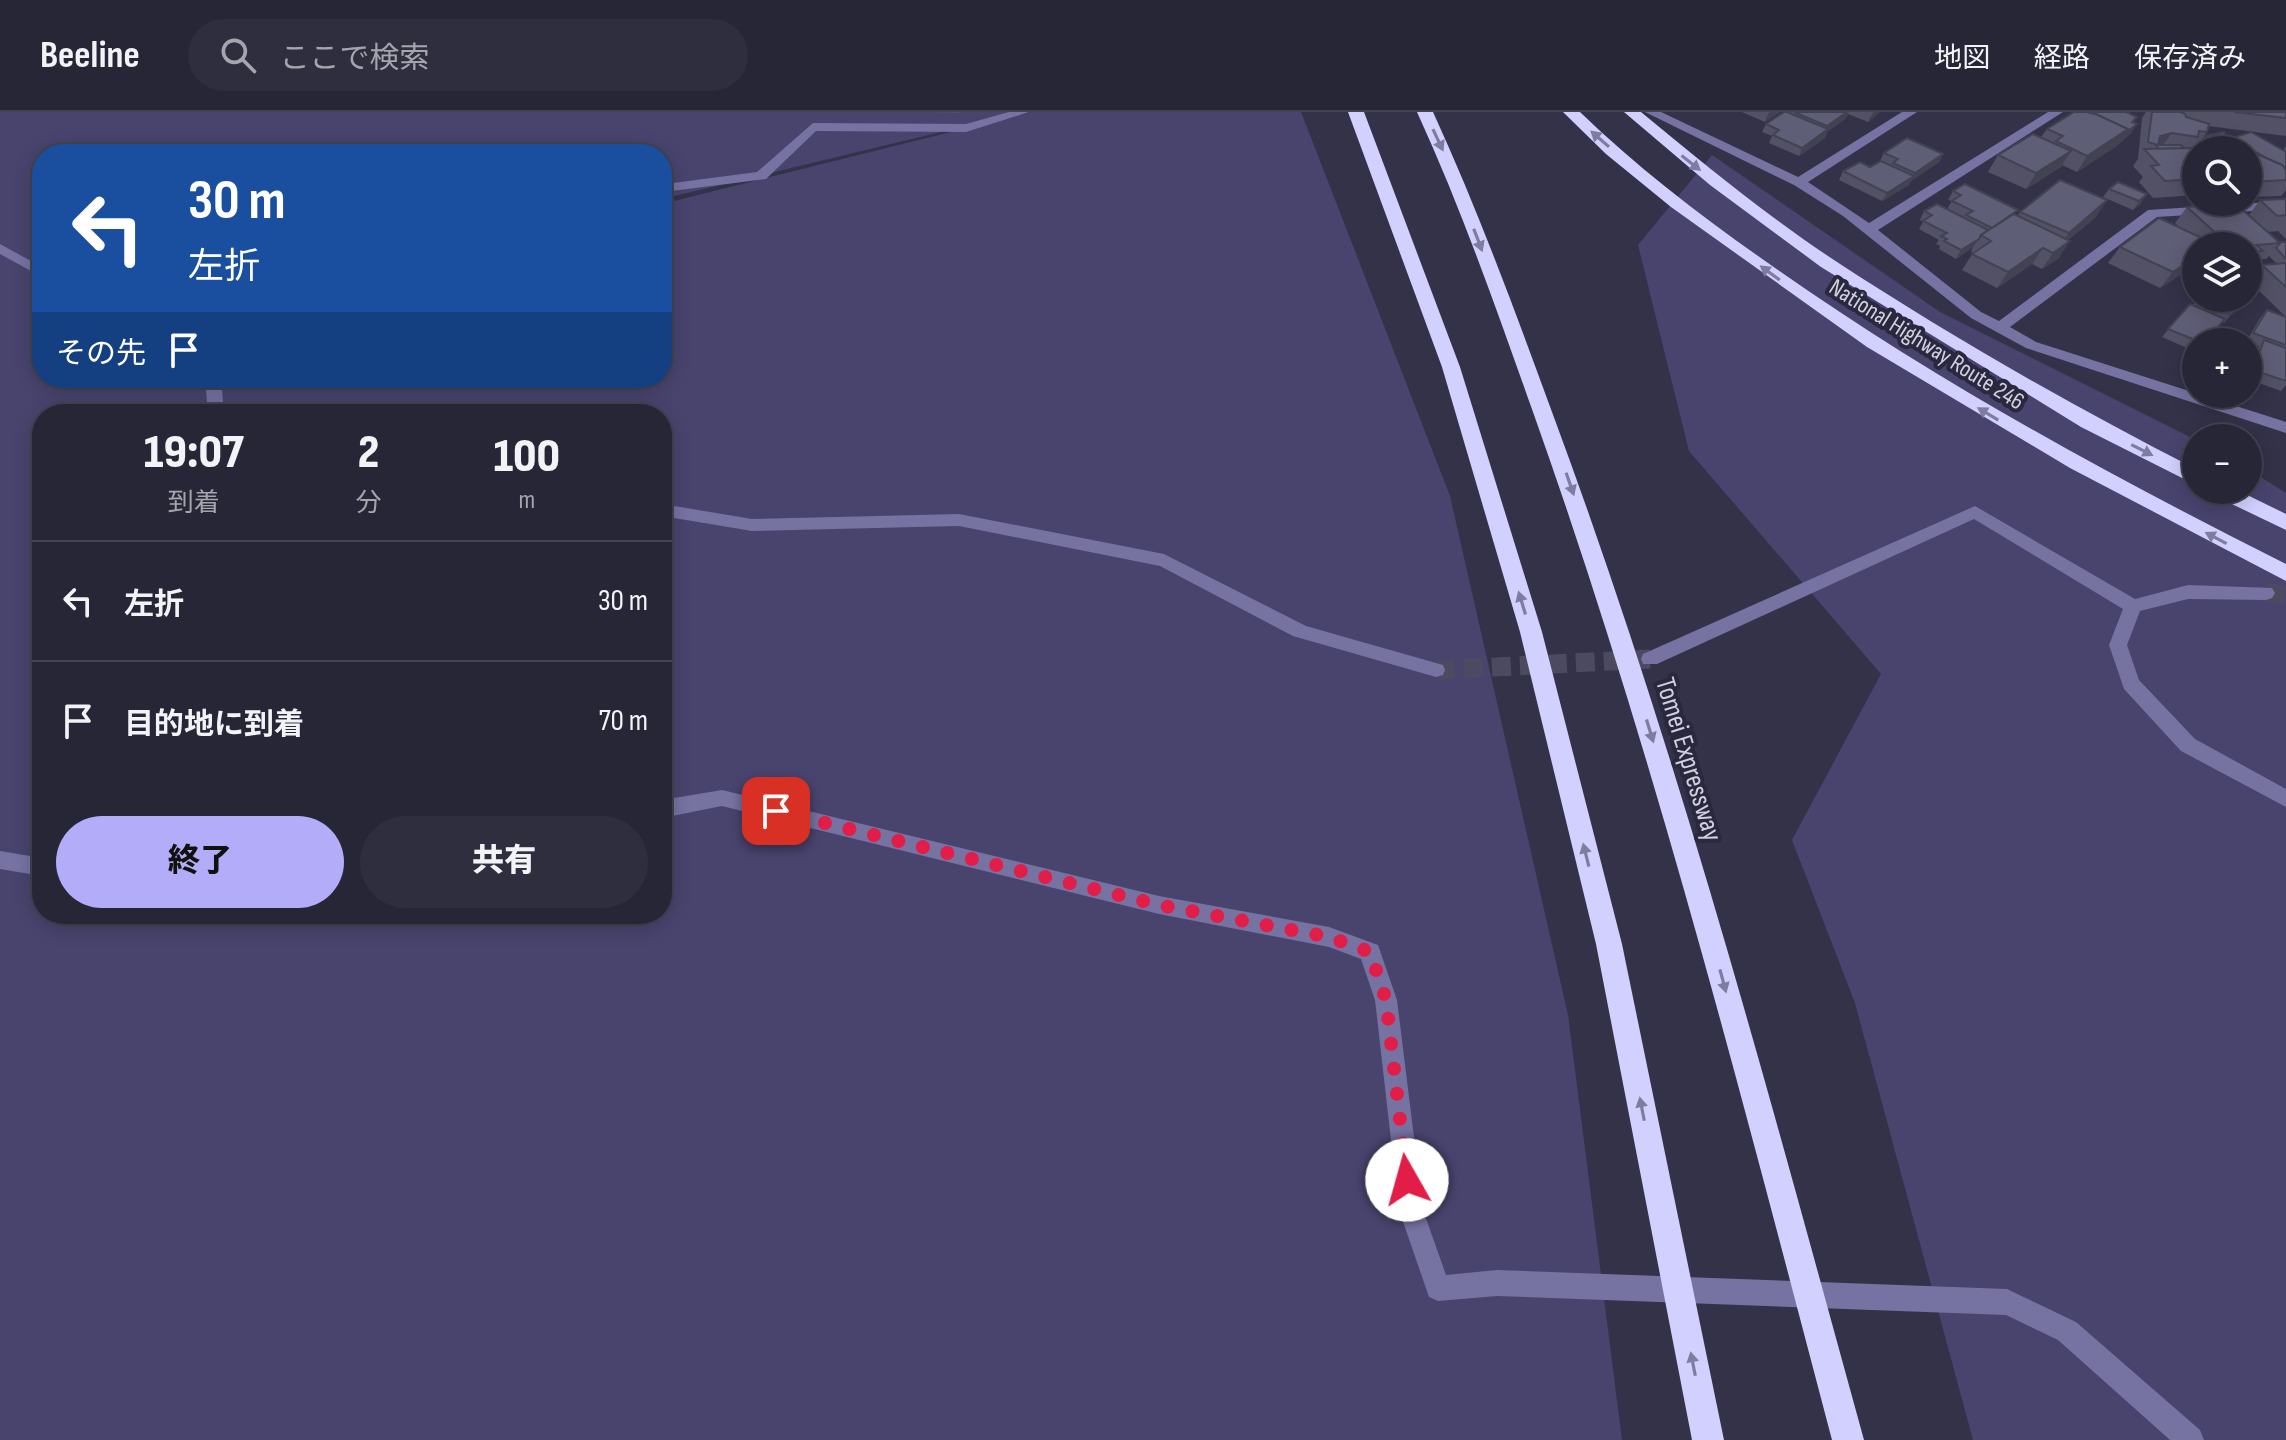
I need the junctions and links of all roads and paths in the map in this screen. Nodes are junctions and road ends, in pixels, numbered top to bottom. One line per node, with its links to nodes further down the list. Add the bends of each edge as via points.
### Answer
1 (1023, 112): 10 (street, via 966,128 813,127 761,176)
2 (1356, 112): 30 (highway, one-way to 2, via 1609,944 1531,632 1451,367)
3 (1425, 112): 31 (highway, Tomei Expressway, one-way to 31, via 1451,167 1561,457 1619,629 1706,917)
4 (1571, 112): 21 (highway, National Highway Route 246, one-way to 4, via 2043,447 1826,314 1677,205)
5 (1632, 112): 17 (highway, National Highway Route 246, one-way to 17, via 1827,263 2088,422)
6 (1651, 112): 9 (street)
7 (1911, 112): 9 (street)
8 (2057, 112): 12 (street)
9 (1799, 182): 12 (street)
10 (672, 187)
11 (2286, 205): 15 (street, via 2153,213)
12 (1869, 229): 15 (street, via 1931,282)
13 (0, 248): 14 (street)
14 (32, 267)
15 (1999, 328): 16 (street, via 2031,345)
16 (2286, 428)
17 (2182, 471)
18 (2248, 504): 20 (highway)
19 (672, 512): 25 (street, via 752,525 959,520 1164,560 1300,631)
20 (2286, 523)
21 (2286, 573)
22 (2266, 593): 23 (street, via 2188,592)
23 (2133, 606): 24 (street, via 1975,512); 26 (street, via 2118,645 2131,684 2188,745)
24 (1650, 659)
25 (1436, 670)
26 (2286, 799)
27 (672, 807): 32 (street, via 722,798 1159,905 1329,937 1370,952 1386,1000 1411,1210 1438,1288 1497,1283 2007,1302 2067,1331)
28 (0, 860): 29 (street)
29 (32, 865)
30 (1708, 1440)
31 (1848, 1440)
32 (2190, 1440)

